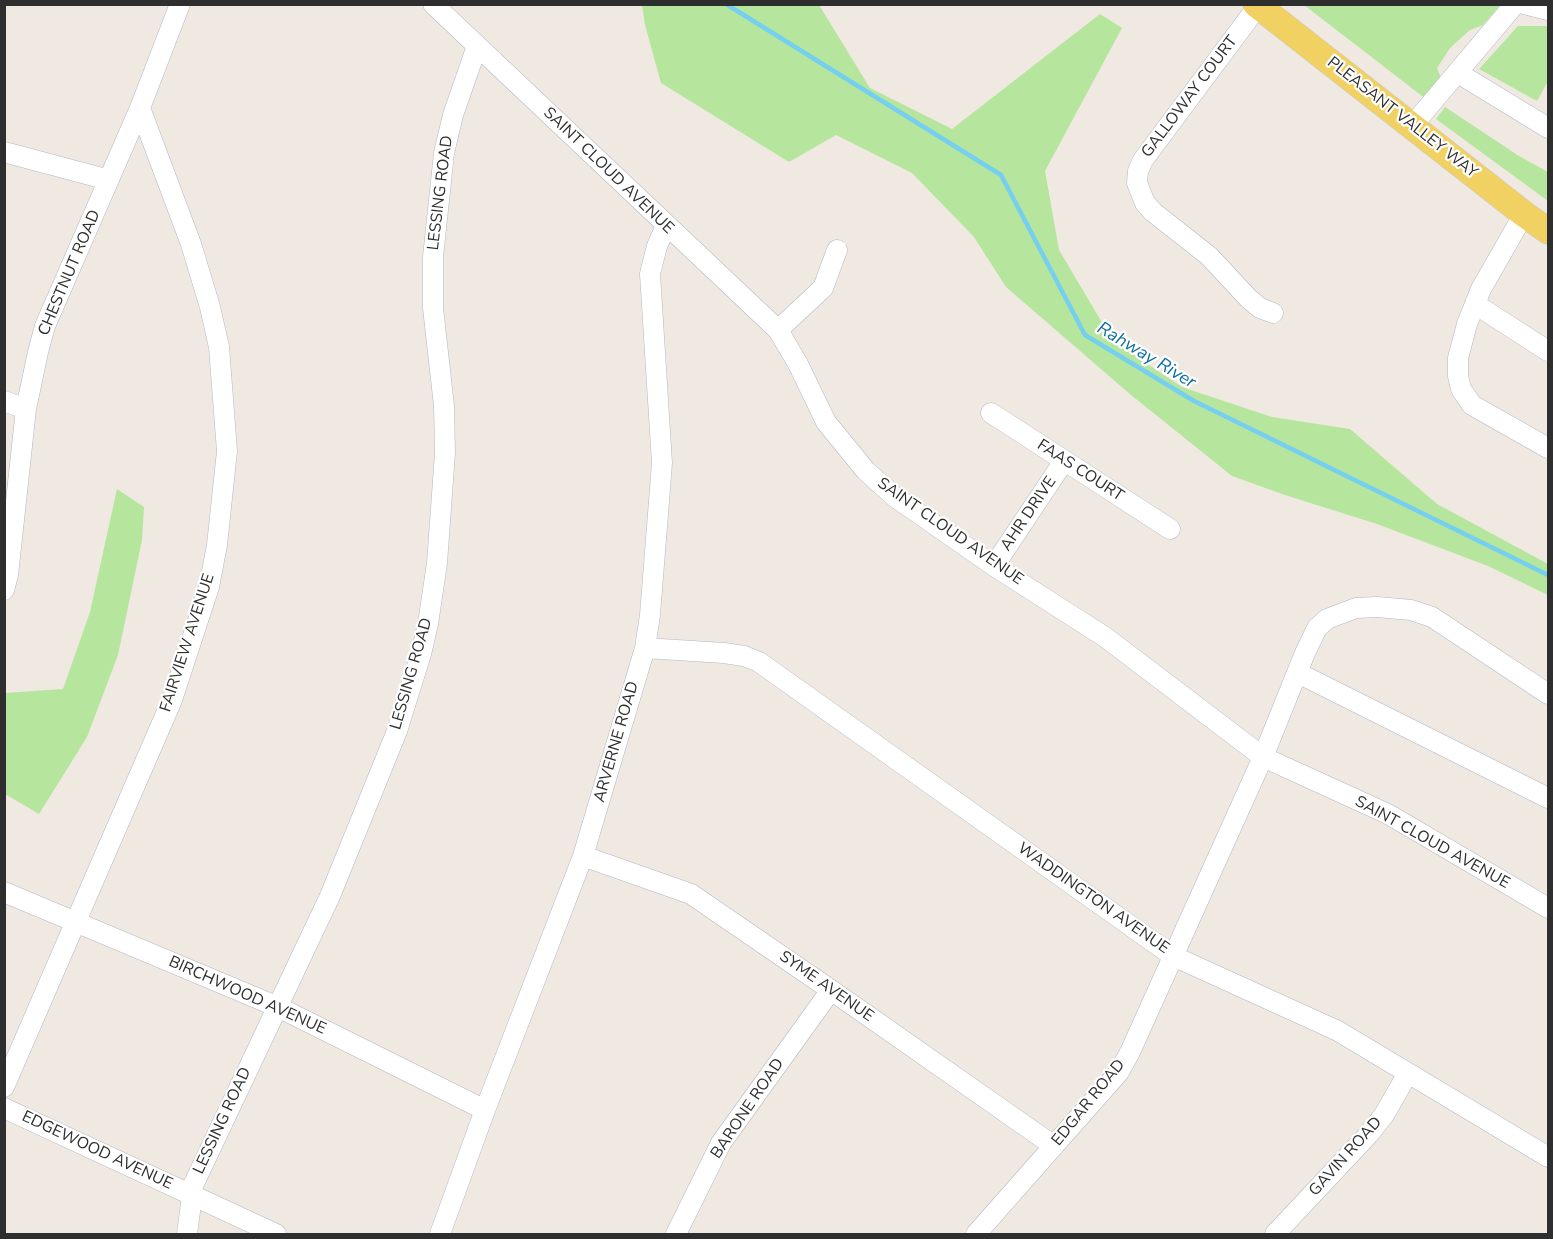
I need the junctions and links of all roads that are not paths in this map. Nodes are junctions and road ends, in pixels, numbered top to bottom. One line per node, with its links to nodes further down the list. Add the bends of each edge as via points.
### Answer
1 (180, 4): 9 (street, CHESTNUT ROAD)
2 (433, 4): 7 (street, SAINT CLOUD AVENUE)
3 (1515, 4): 8 (street)
4 (1524, 4): 6 (street)
5 (1257, 5): 10 (main road, PLEASANT VALLEY WAY); 19 (street, GALLOWAY COURT, via 1143,160 1137,183 1153,212 1209,256 1255,304)
6 (1548, 10)
7 (477, 46): 15 (street, SAINT CLOUD AVENUE); 41 (street, LESSING ROAD, via 444,153 433,257 433,308 445,453 428,624 397,731 330,896)
8 (1458, 73): 10 (street); 11 (street)
9 (140, 108): 13 (street, CHESTNUT ROAD); 38 (street, FAIRVIEW AVENUE, via 210,307 219,347 227,452 209,587 187,659)
10 (1412, 126): 14 (main road, PLEASANT VALLEY WAY)
11 (1548, 128)
12 (4, 152): 13 (street)
13 (109, 180): 23 (street, CHESTNUT ROAD, via 45,326)
14 (1524, 214): 16 (main road, PLEASANT VALLEY WAY); 18 (street)
15 (666, 226): 20 (street, SAINT CLOUD AVENUE); 30 (street, ARVERNE ROAD, via 650,274 662,462)
16 (1548, 231)
17 (837, 250): 20 (street, via 823,288)
18 (1475, 304): 21 (street); 25 (street, via 1458,358 1461,389 1472,405)
19 (1273, 313)
20 (778, 330): 28 (street, SAINT CLOUD AVENUE, via 826,422 866,471 895,497)
21 (1548, 351)
22 (4, 402): 23 (street)
23 (26, 409): 29 (street, CHESTNUT ROAD, via 8,582)
24 (991, 413): 26 (street, FAAS COURT)
25 (1548, 448)
26 (1064, 462): 27 (street, FAAS COURT); 28 (street, AHR DRIVE)
27 (1170, 529)
28 (994, 566): 33 (street, SAINT CLOUD AVENUE, via 1105,637)
29 (4, 590)
30 (645, 648): 35 (street, ARVERNE ROAD); 39 (street, WADDINGTON AVENUE, via 724,653 759,662)
31 (1298, 673): 32 (street, EDGAR ROAD, via 1317,628 1327,619 1356,608 1377,607 1411,610 1432,617); 33 (street, EDGAR ROAD); 34 (street)
32 (1548, 693)
33 (1263, 757): 37 (street, SAINT CLOUD AVENUE, via 1388,814); 39 (street, EDGAR ROAD)
34 (1548, 798)
35 (584, 856): 40 (street, SYME AVENUE, via 691,894); 45 (street, ARVERNE ROAD)
36 (4, 892): 38 (street, BIRCHWOOD AVENUE)
37 (1548, 908)
38 (76, 922): 41 (street, BIRCHWOOD AVENUE); 43 (street, FAIRVIEW AVENUE)
39 (1173, 956): 42 (street, WADDINGTON AVENUE, via 1338,1031); 46 (street, EDGAR ROAD, via 1119,1072)
40 (831, 990): 46 (street, SYME AVENUE); 52 (street, BARONE ROAD, via 721,1143)
41 (278, 1007): 45 (street, BIRCHWOOD AVENUE); 48 (street, LESSING ROAD)
42 (1408, 1073): 47 (street, WADDINGTON AVENUE); 54 (street, GAVIN ROAD, via 1368,1135)
43 (4, 1087)
44 (4, 1108): 48 (street, EDGEWOOD AVENUE)
45 (485, 1110): 51 (street, ARVERNE ROAD)
46 (1054, 1146): 53 (street, EDGAR ROAD)
47 (1548, 1157)
48 (191, 1195): 49 (street, LESSING ROAD); 50 (street, EDGEWOOD AVENUE)
49 (187, 1234)
50 (276, 1234)
51 (440, 1234)
52 (676, 1234)
53 (976, 1234)
54 (1275, 1234)

